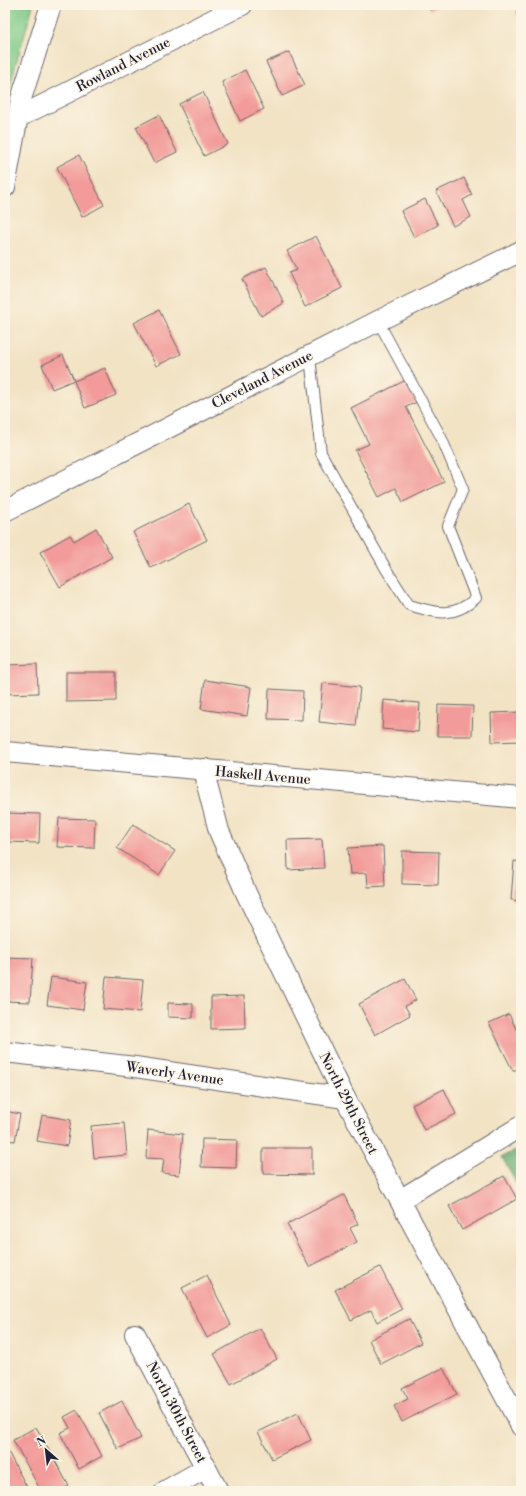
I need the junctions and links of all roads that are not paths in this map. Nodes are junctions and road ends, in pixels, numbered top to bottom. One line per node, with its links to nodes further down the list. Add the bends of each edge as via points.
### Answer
1 (51, 5): 3 (street)
2 (242, 5): 3 (street, Rowland Avenue)
3 (11, 121): 4 (street)
4 (5, 187)
5 (521, 251): 6 (street, Cleveland Avenue)
6 (378, 321): 7 (street, Cleveland Avenue); 7 (lane, via 441,437 463,489 448,526 476,598 466,606 451,612 432,612 409,605 320,452 311,366)
7 (306, 357): 8 (street, Cleveland Avenue)
8 (5, 511)
9 (5, 752): 10 (street, Haskell Avenue)
10 (204, 769): 11 (street, Haskell Avenue); 13 (street, North 29th Street, via 219,831)
11 (521, 798)
12 (5, 1052): 13 (street, Waverly Avenue, via 135,1067)
13 (345, 1098): 15 (street, North 29th Street)
14 (521, 1126): 15 (street)
15 (400, 1200): 17 (street, North 29th Street)
16 (135, 1334): 18 (street, North 30th Street)
17 (521, 1426)
18 (206, 1468): 19 (street); 20 (street, North 30th Street)
19 (165, 1491)
20 (218, 1491)

